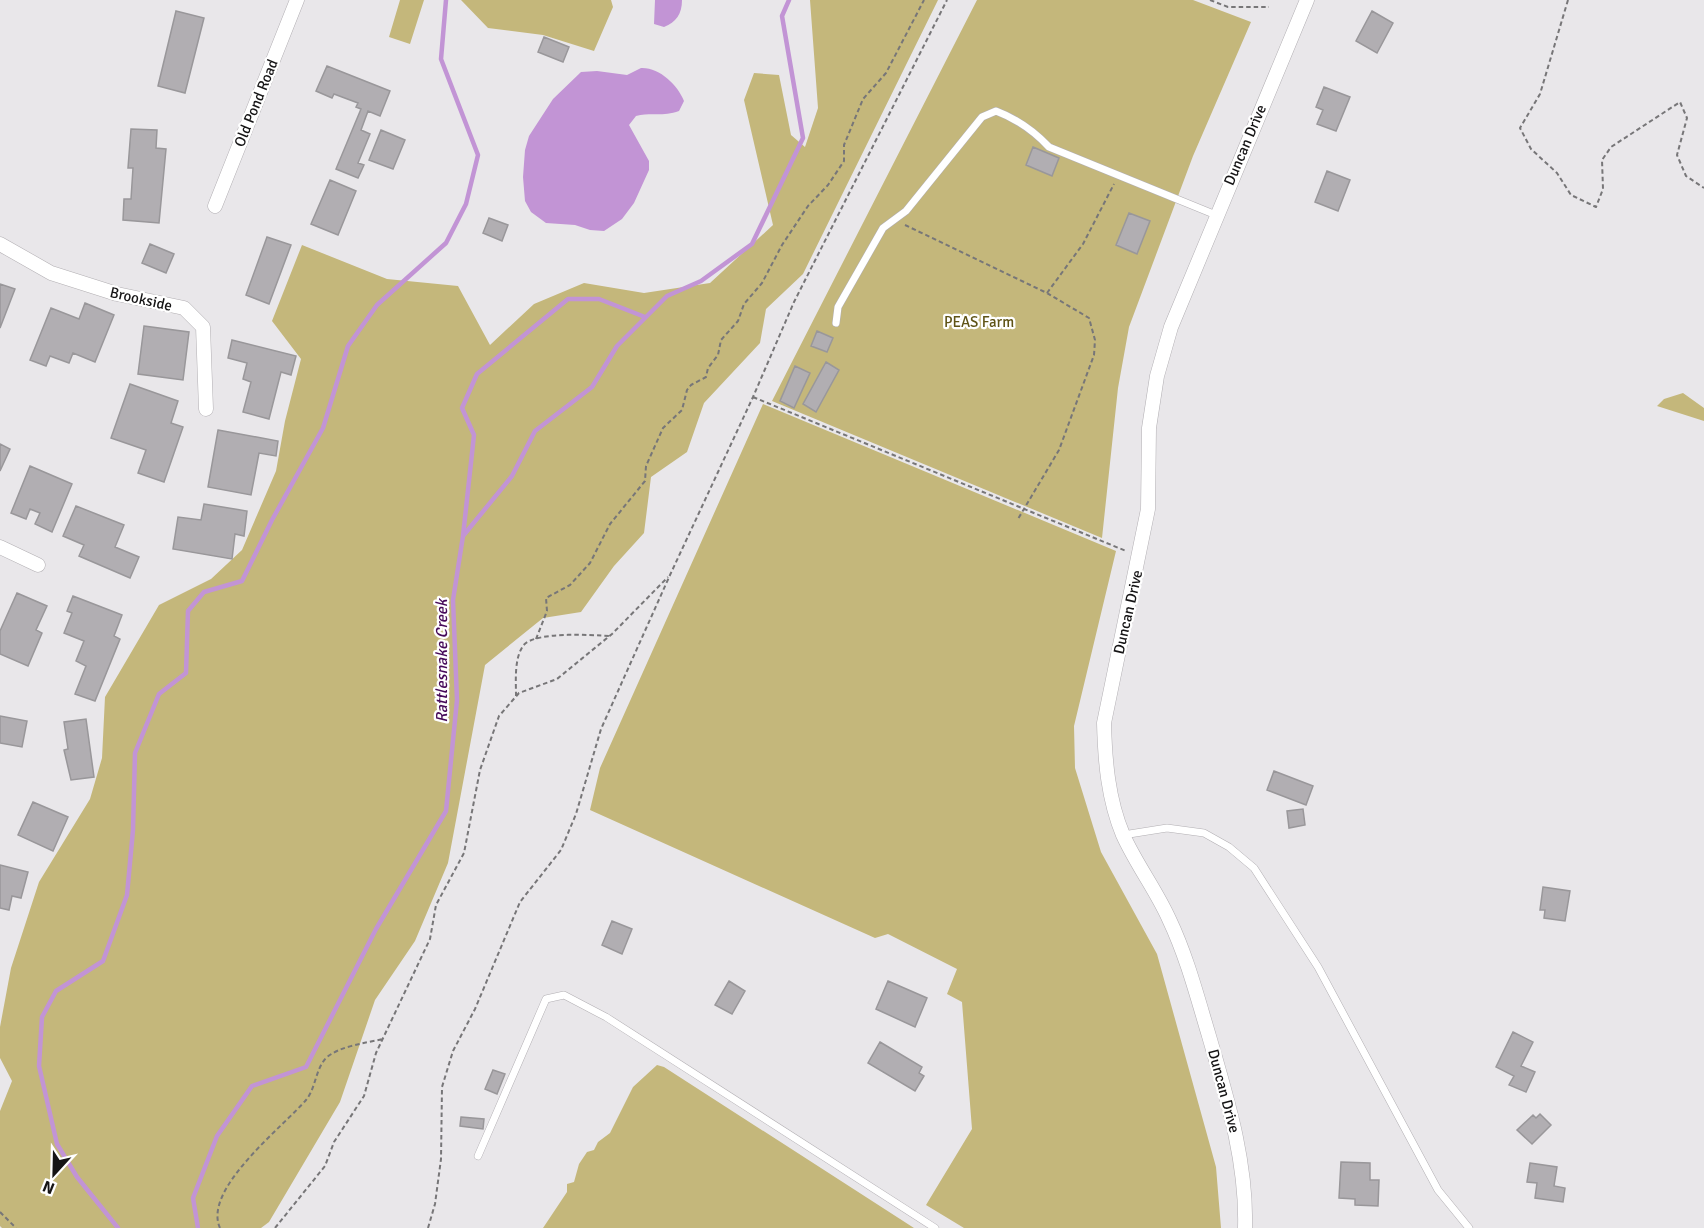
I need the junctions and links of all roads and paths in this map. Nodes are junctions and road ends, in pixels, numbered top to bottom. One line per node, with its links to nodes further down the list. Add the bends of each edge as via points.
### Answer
1 (297, 0): 10 (street, Old Pond Road)
2 (924, 0): 25 (path, via 886,73 863,99 844,145 844,161 808,206 762,283 744,304 738,321 721,340 706,377 687,390 682,410 663,428 646,466 645,481 610,524 590,562 570,585 546,598 547,611)
3 (947, 0): 16 (path, via 794,302)
4 (1210, 0): 7 (path, via 1228,7)
5 (1307, 0): 11 (street, Duncan Drive)
6 (1568, 0): 9 (path, via 1539,94 1520,128 1531,149 1557,173 1570,195 1596,207 1603,189 1602,160 1611,147 1680,102 1687,118 1677,155 1686,176)
7 (1269, 7)
8 (1118, 177): 11 (lane); 12 (lane, via 1049,147 1014,118 996,111 982,117 945,167); 14 (path, via 1083,244)
9 (1704, 188)
10 (215, 206)
11 (1216, 215): 21 (street, Duncan Drive, via 1171,327 1156,376 1149,428 1148,509)
12 (894, 220): 14 (path); 15 (lane, via 883,228 838,307)
13 (0, 244): 17 (street, Brookside, via 51,273 117,294 184,308 203,327)
14 (1047, 293): 18 (path, via 1089,318 1094,355 1059,450)
15 (836, 323)
16 (753, 397): 18 (path); 23 (path)
17 (206, 409)
18 (1023, 508): 19 (path); 21 (path)
19 (1018, 519)
20 (0, 547): 22 (street)
21 (1140, 557): 27 (street, Duncan Drive, via 1104,723 1111,797)
22 (38, 565)
23 (670, 575): 24 (path); 34 (path, via 601,729 561,850 520,902 453,1051 442,1086 441,1159)
24 (610, 636): 25 (path, via 571,634); 26 (path, via 557,679)
25 (536, 639): 26 (path, via 523,645 516,669)
26 (516, 696): 28 (path, via 499,716 480,770 464,853 436,905 430,939)
27 (1124, 835): 36 (street, Duncan Drive, via 1186,959 1237,1137); 37 (lane, via 1167,828 1204,833 1254,868 1318,967 1438,1190)
28 (383, 1039): 32 (path, via 327,1057 308,1098 236,1171 223,1199 217,1221); 33 (path, via 364,1096 334,1142 326,1166)
29 (478, 1156): 35 (lane, via 546,999 564,995 606,1017)
30 (0, 1212): 31 (path)
31 (16, 1228)
32 (220, 1228)
33 (275, 1228)
34 (428, 1228)
35 (935, 1228)
36 (1245, 1228)
37 (1469, 1228)

